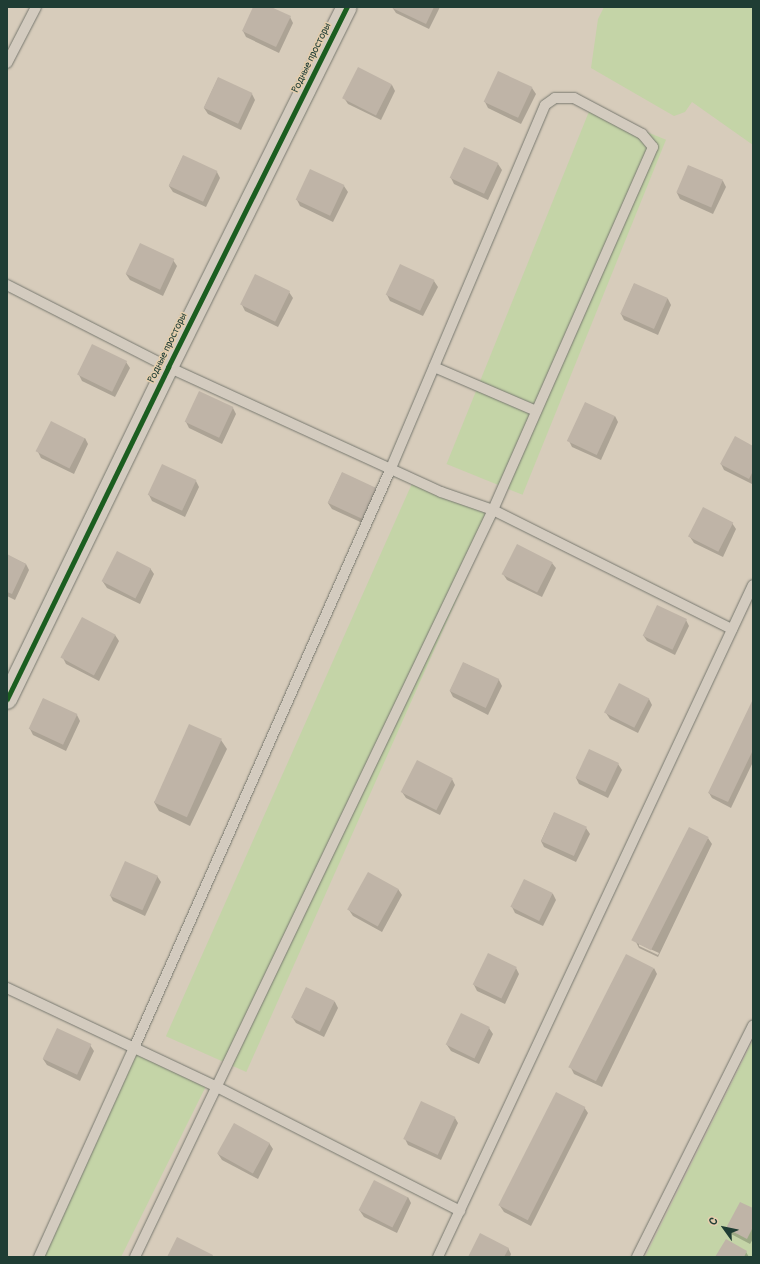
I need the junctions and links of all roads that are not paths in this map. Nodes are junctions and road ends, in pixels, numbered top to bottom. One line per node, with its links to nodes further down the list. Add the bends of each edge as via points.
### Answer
1 (36, 7): 3 (lane)
2 (347, 7): 6 (street, Родные просторы)
3 (7, 63)
4 (7, 285): 6 (lane)
5 (434, 366): 7 (lane); 7 (lane, via 545,105 555,98 574,98 642,134 652,147); 8 (lane)
6 (168, 367): 8 (lane); 12 (street, Родные просторы)
7 (536, 411): 9 (lane)
8 (391, 468): 9 (lane, via 441,492); 15 (lane)
9 (493, 510): 11 (lane); 16 (lane)
10 (753, 585): 11 (lane)
11 (732, 629): 17 (lane)
12 (7, 699)
13 (7, 988): 15 (lane)
14 (753, 1025): 21 (lane)
15 (134, 1048): 16 (lane); 18 (lane)
16 (217, 1087): 17 (lane); 19 (lane)
17 (460, 1211): 20 (lane)
18 (39, 1257)
19 (136, 1257)
20 (438, 1257)
21 (637, 1257)

